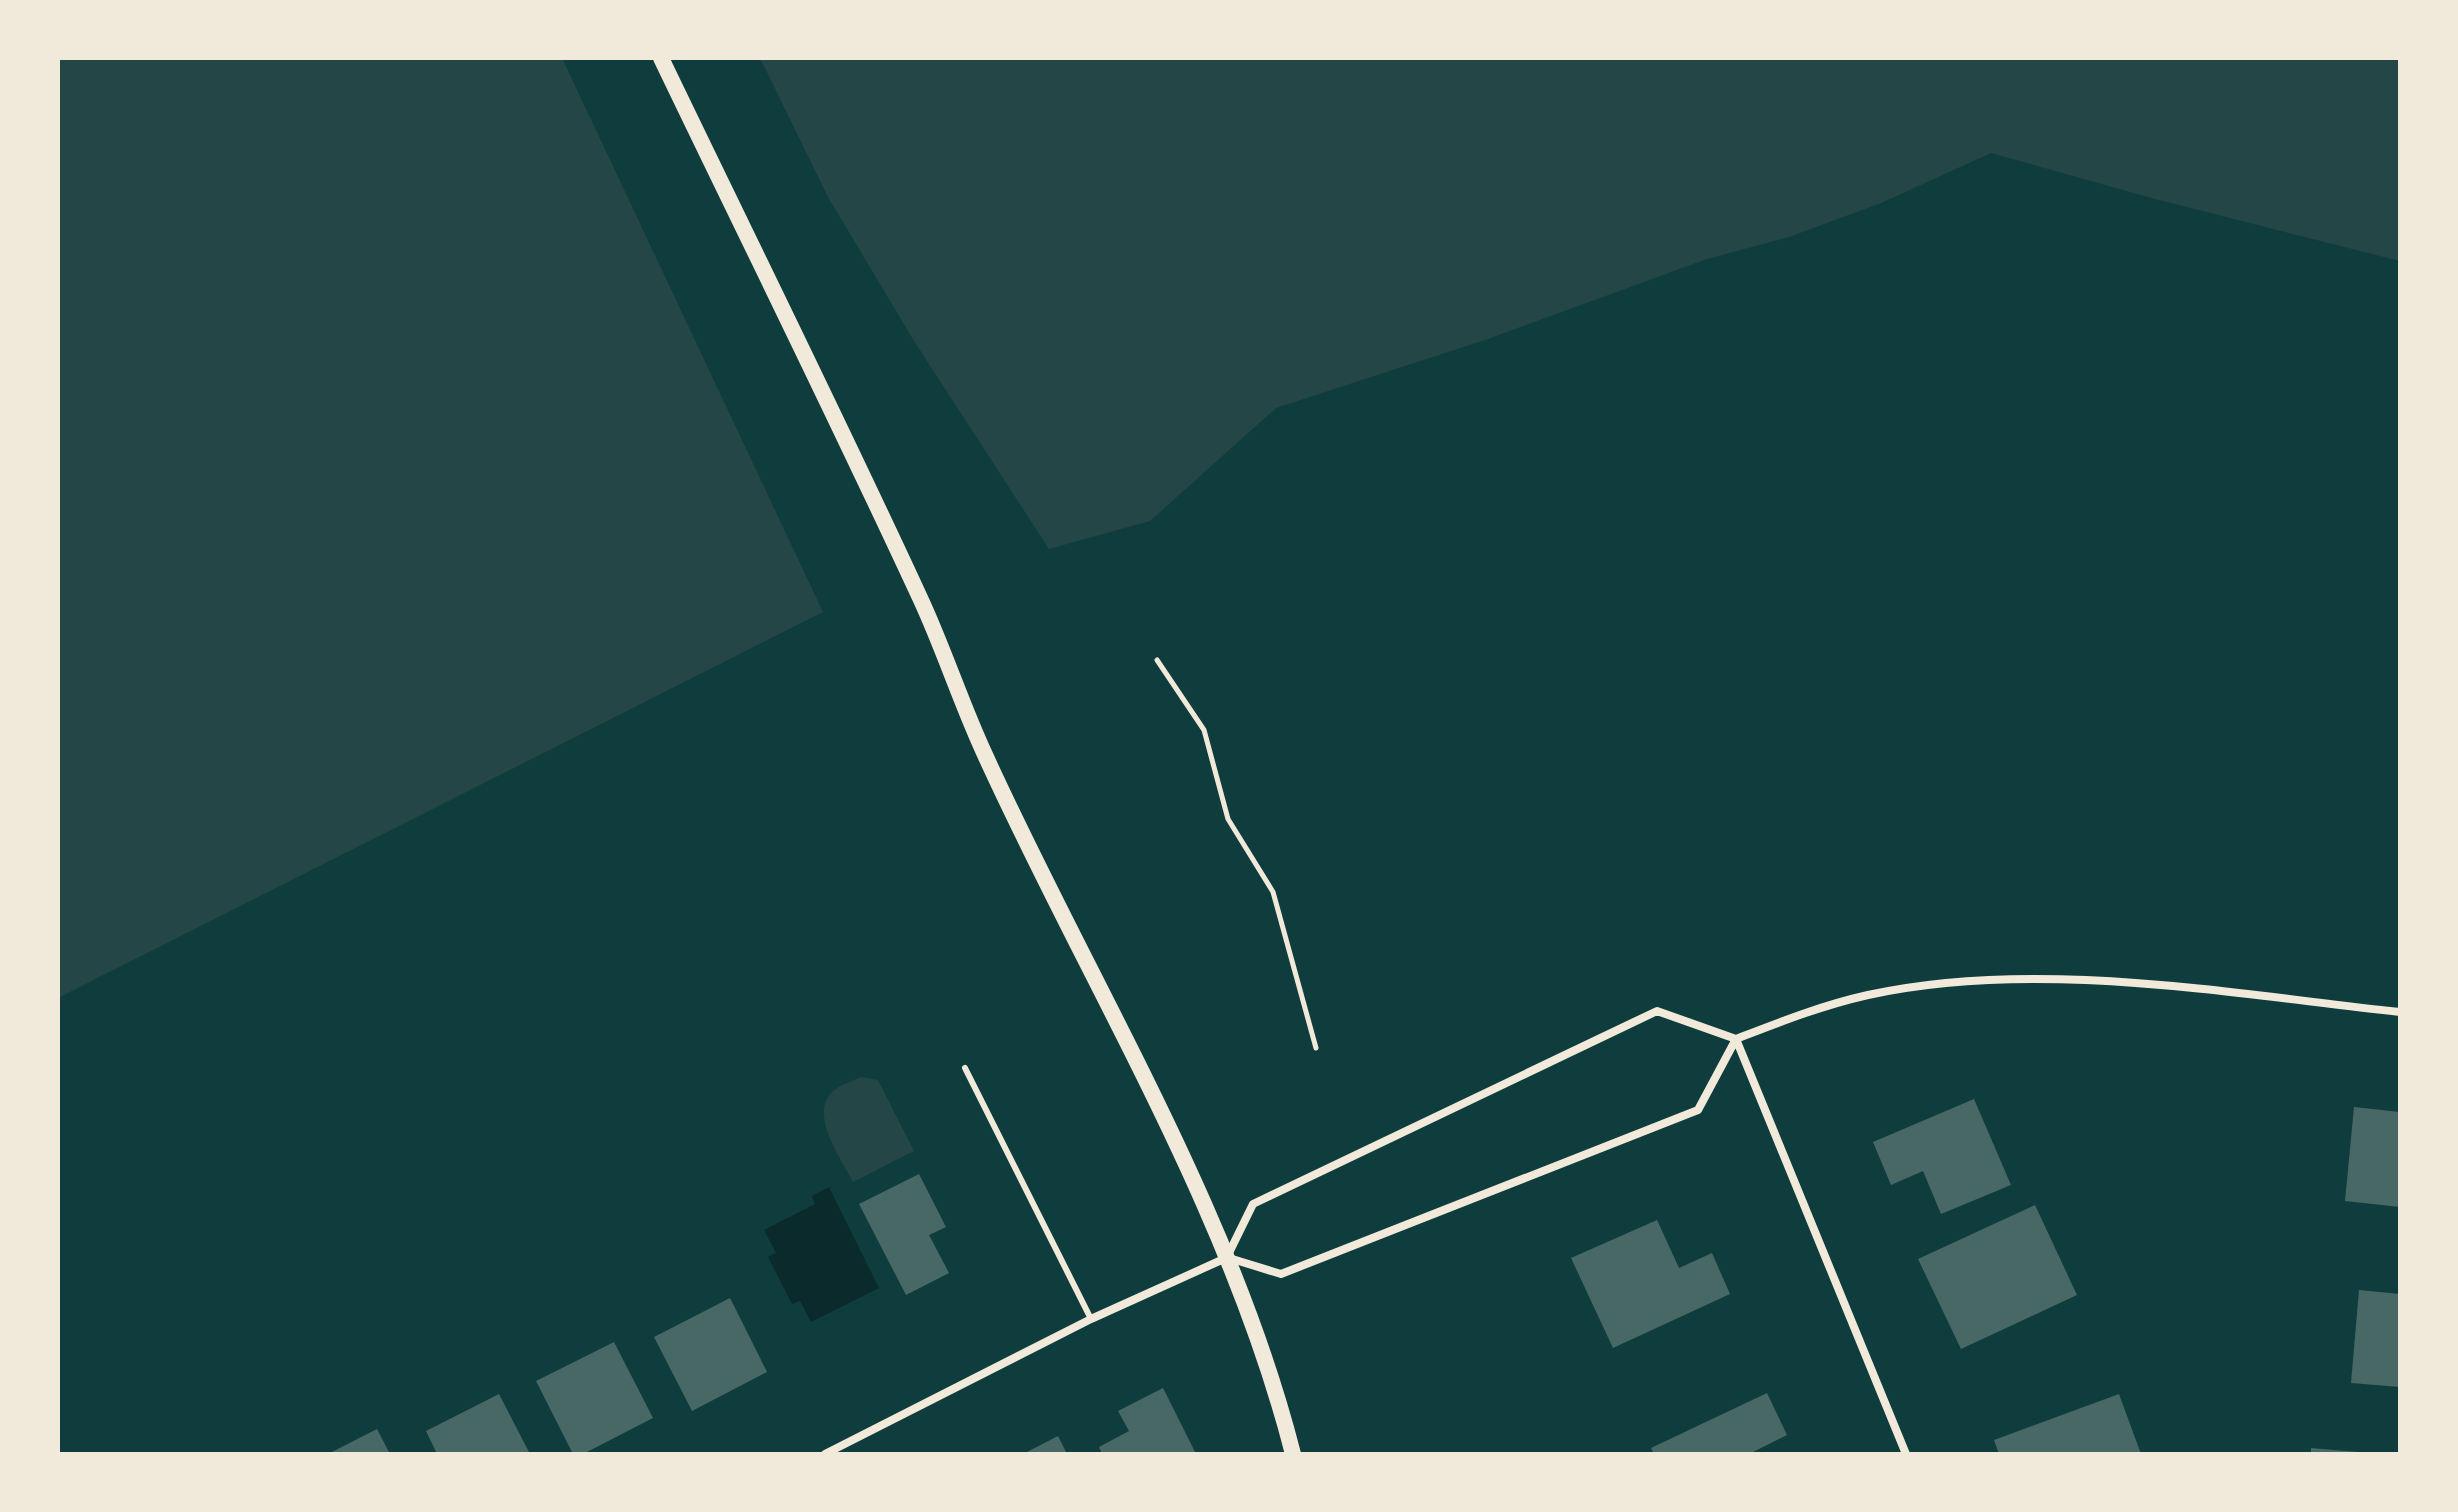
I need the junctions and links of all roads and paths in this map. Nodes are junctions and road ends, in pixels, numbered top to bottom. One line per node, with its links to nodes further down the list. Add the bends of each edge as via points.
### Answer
1 (661, 58): 7 (main road, via 922,601 985,755 1181,1153)
2 (1157, 660): 5 (path, via 1204,730 1228,819 1273,892)
3 (2400, 1012): 4 (street, via 2122,983 2028,979 1869,995)
4 (1736, 1039): 7 (street, via 1698,1110 1281,1274); 7 (street, via 1657,1011 1253,1204); 11 (street)
5 (1316, 1048)
6 (965, 1068): 8 (lane)
7 (1227, 1258): 8 (street); 10 (main road, via 1268,1365)
8 (1091, 1319): 9 (street)
9 (825, 1454)
10 (1293, 1454)
11 (1906, 1454)

